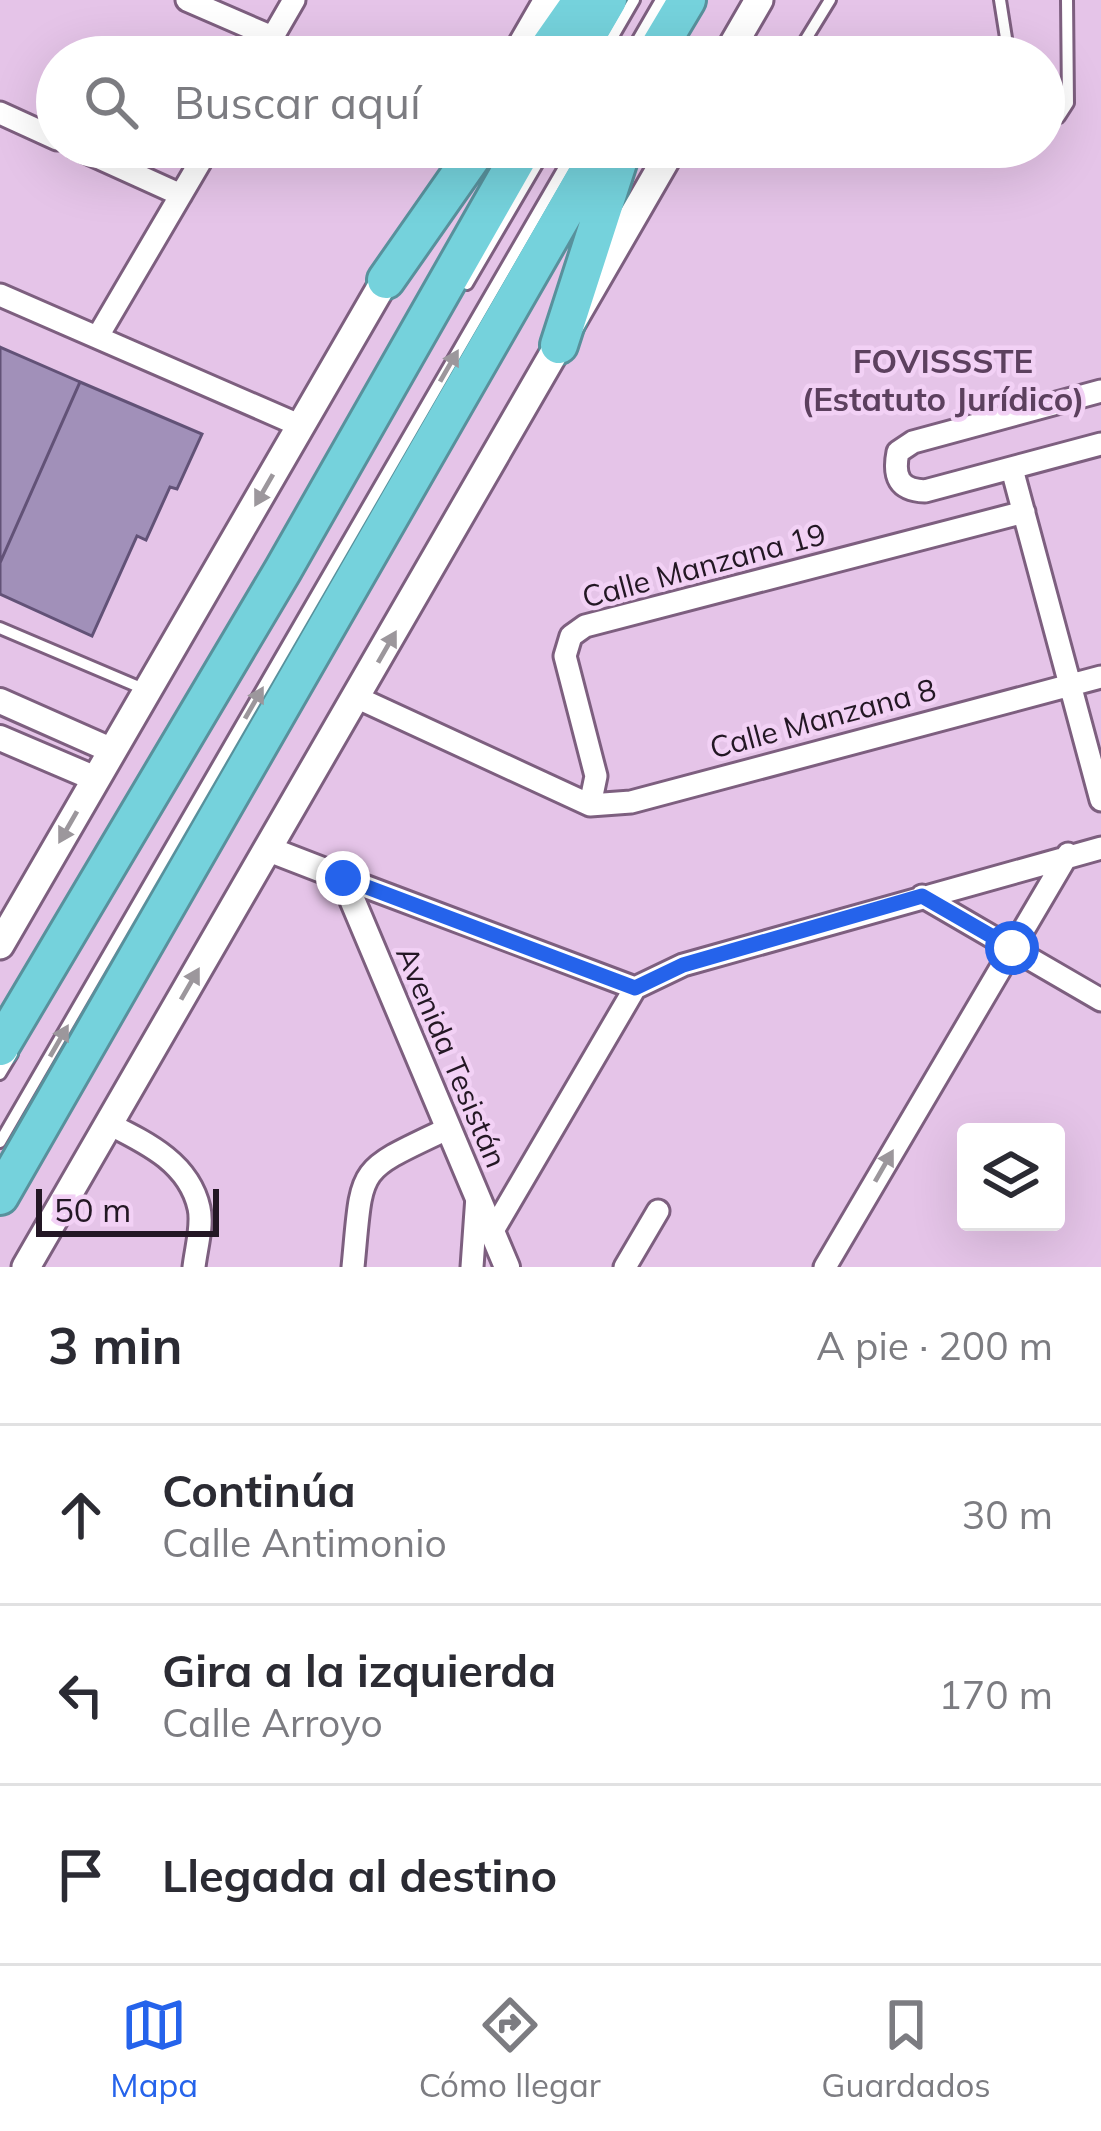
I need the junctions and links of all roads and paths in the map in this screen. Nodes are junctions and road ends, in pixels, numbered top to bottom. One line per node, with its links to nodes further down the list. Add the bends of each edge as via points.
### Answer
1 (187, 0): 13 (street)
2 (294, 0): 14 (street)
3 (548, 0): 15 (main road)
4 (582, 0): 16 (highway)
5 (608, 0): 17 (highway)
6 (634, 0): 18 (lane)
7 (661, 0): 19 (lane)
8 (687, 0): 20 (highway)
9 (759, 0): 21 (main road)
10 (830, 0): 22 (lane)
11 (1000, 0): 23 (lane)
12 (1066, 0): 24 (lane)
13 (248, 36)
14 (273, 36)
15 (527, 36)
16 (557, 36)
17 (587, 36)
18 (613, 36)
19 (640, 36)
20 (666, 36)
21 (738, 36)
22 (808, 36)
23 (1006, 36)
24 (1065, 108)
25 (0, 113): 26 (street)
26 (36, 129)
27 (121, 168): 37 (street)
28 (197, 168): 37 (street)
29 (451, 168): 38 (main road)
30 (464, 168): 38 (highway)
31 (512, 168): 69 (highway)
32 (535, 168): 39 (lane)
33 (564, 168): 73 (lane, one-way to 33)
34 (590, 168): 74 (highway)
35 (615, 168): 42 (highway)
36 (665, 168): 42 (main road)
37 (181, 195): 41 (street)
38 (386, 280): 44 (main road)
39 (462, 291)
40 (0, 295): 41 (street)
41 (98, 336): 44 (street)
42 (559, 346): 53 (main road, one-way to 42)
43 (1101, 392): 46 (street, via 913,442 898,452 895,468 899,483 925,491)
44 (301, 426): 52 (main road, one-way to 52)
45 (1101, 444): 46 (street)
46 (1012, 469): 48 (street)
47 (353, 476): 70 (lane)
48 (1024, 512): 51 (street); 59 (street, Calle Manzana 19, via 585,626 571,636 565,656 596,776)
49 (0, 628): 52 (lane)
50 (1101, 676): 51 (street, Calle Manzana 8)
51 (1070, 683): 58 (street); 59 (street, Calle Manzana 8, via 631,802)
52 (148, 690): 56 (main road)
53 (358, 698): 59 (street); 61 (main road)
54 (0, 701): 56 (street)
55 (0, 738): 57 (street)
56 (113, 751): 57 (main road)
57 (96, 779): 65 (main road, one-way to 65)
58 (1101, 800)
59 (590, 805)
60 (1101, 848): 62 (street)
61 (268, 849): 63 (street); 71 (main road, one-way to 61)
62 (1068, 854): 64 (street); 66 (street)
63 (343, 878): 67 (street); 72 (street, Avenida Tesistán)
64 (922, 896): 66 (street); 67 (street, via 683,965)
65 (0, 945)
66 (1012, 948): 68 (street); 84 (street, one-way to 66)
67 (635, 988): 77 (street)
68 (1101, 1000)
69 (0, 1047)
70 (0, 1074)
71 (109, 1124): 78 (main road); 79 (street, via 157,1149 188,1178 201,1211)
72 (448, 1128): 75 (street, Avenida Tesistán); 80 (street, via 368,1171)
73 (0, 1142)
74 (0, 1196)
75 (477, 1196): 77 (street, Avenida Tesistán); 81 (street)
76 (658, 1211): 83 (street)
77 (491, 1234): 82 (street, Avenida Tesistán)
78 (26, 1267)
79 (194, 1267)
80 (353, 1267)
81 (472, 1267)
82 (507, 1267)
83 (625, 1267)
84 (825, 1267)

